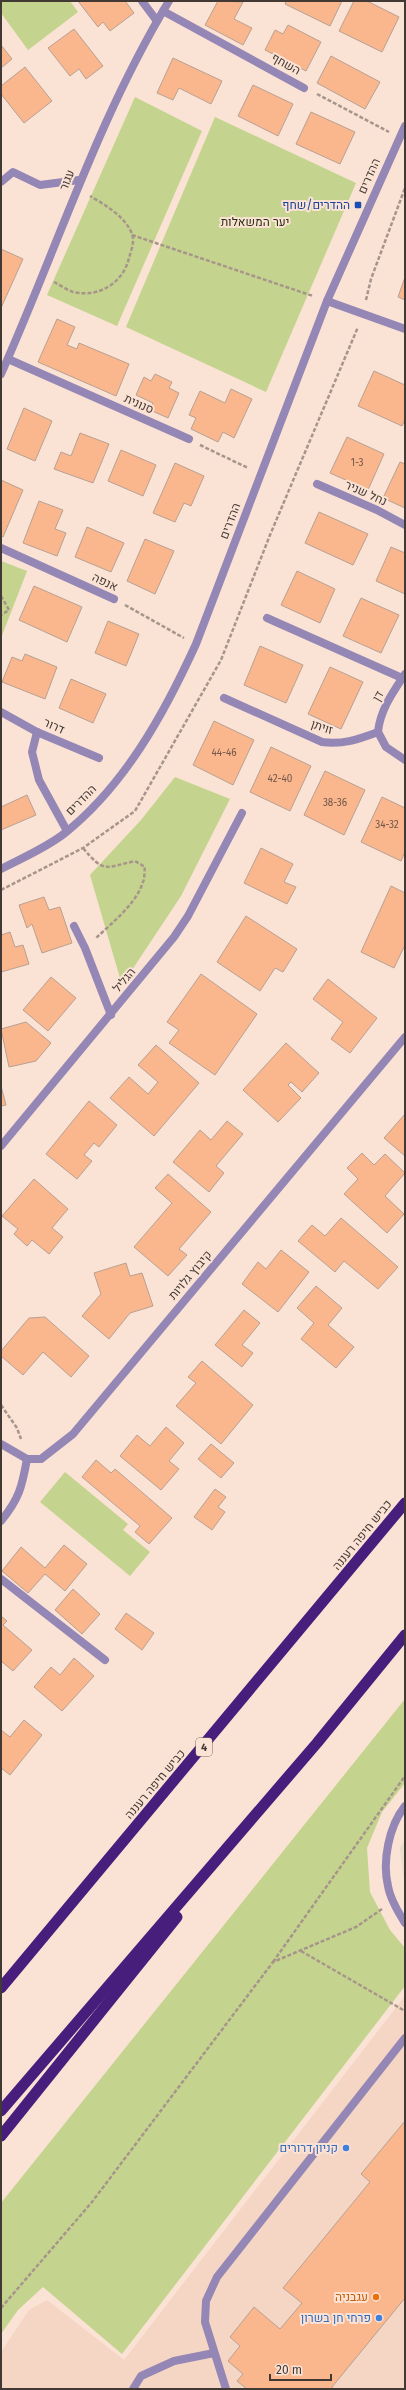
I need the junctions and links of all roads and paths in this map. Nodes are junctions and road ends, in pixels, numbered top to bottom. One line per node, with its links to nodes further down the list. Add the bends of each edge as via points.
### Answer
1 (142, 1): 4 (street)
2 (169, 1): 3 (street, עגור)
3 (163, 11): 4 (street, עגור); 5 (street, השחף)
4 (158, 21): 9 (street, עגור, via 128,74)
5 (304, 88): 7 (path, השחף)
6 (405, 126): 7 (street, ההדרים)
7 (400, 137): 12 (street, ההדרים)
8 (1, 182): 9 (street, via 12,172 40,185)
9 (78, 184): 10 (path, via 110,208 125,223); 11 (street, עגור)
10 (132, 235): 11 (path, via 128,263 118,280 102,291 73,292); 12 (path)
11 (41, 275): 14 (street, עגור)
12 (327, 301): 13 (street); 17 (street, ההדרים)
13 (405, 330)
14 (8, 359): 15 (street, עגור); 16 (street, סנונית)
15 (1, 374)
16 (189, 440): 17 (path)
17 (260, 474): 25 (street, ההדרים)
18 (316, 484): 19 (street, נחל שניר)
19 (405, 525)
20 (1, 548): 22 (street, אנפה)
21 (1, 596): 23 (path, via 9,610)
22 (114, 599): 25 (path, אנפה)
23 (1, 615)
24 (266, 618): 26 (street)
25 (196, 644): 34 (street, ההדרים, via 176,688 125,770 88,813)
26 (404, 676): 30 (street, דן, via 384,708)
27 (224, 698): 30 (street, זויתן, via 322,742 337,744)
28 (1, 712): 29 (street, דרור)
29 (37, 732): 31 (street, דרור); 34 (street, via 32,752 39,780)
30 (378, 732): 32 (street, via 386,747)
31 (99, 758)
32 (405, 760)
33 (242, 813): 39 (street, הגליל, via 188,916 161,955)
34 (67, 831): 36 (street, ההדרים)
35 (83, 848): 38 (path, via 97,864 105,868 135,861 145,867 143,883 135,896)
36 (1, 869)
37 (74, 926): 38 (street)
38 (85, 948): 39 (street)
39 (111, 1015): 41 (street, הגליל)
40 (405, 1037): 44 (street, קיבוץ גלויות, via 73,1434 41,1458)
41 (1, 1146)
42 (1, 1405): 44 (path, via 17,1428)
43 (1, 1444): 44 (street)
44 (27, 1459): 46 (street, via 21,1491 15,1504)
45 (405, 1503): 57 (highway, כביש חיפה רעננה / 4)
46 (1, 1521)
47 (1, 1579): 49 (street)
48 (405, 1635): 50 (highway)
49 (105, 1660)
50 (317, 1743): 60 (highway); 61 (highway)
51 (405, 1776): 56 (path)
52 (405, 1806): 53 (street, via 391,1834 386,1860 388,1886)
53 (394, 1901): 54 (street); 55 (path, via 356,1927)
54 (405, 1923)
55 (300, 1951): 56 (path); 58 (path)
56 (273, 1962): 62 (path, via 92,2202)
57 (1, 1988)
58 (405, 2011)
59 (405, 2038): 63 (street, via 217,2277 206,2301 204,2322)
60 (1, 2111)
61 (1, 2136)
62 (1, 2308)
63 (214, 2353): 64 (street, via 174,2361 141,2376); 65 (street)
64 (133, 2389)
65 (226, 2389)

